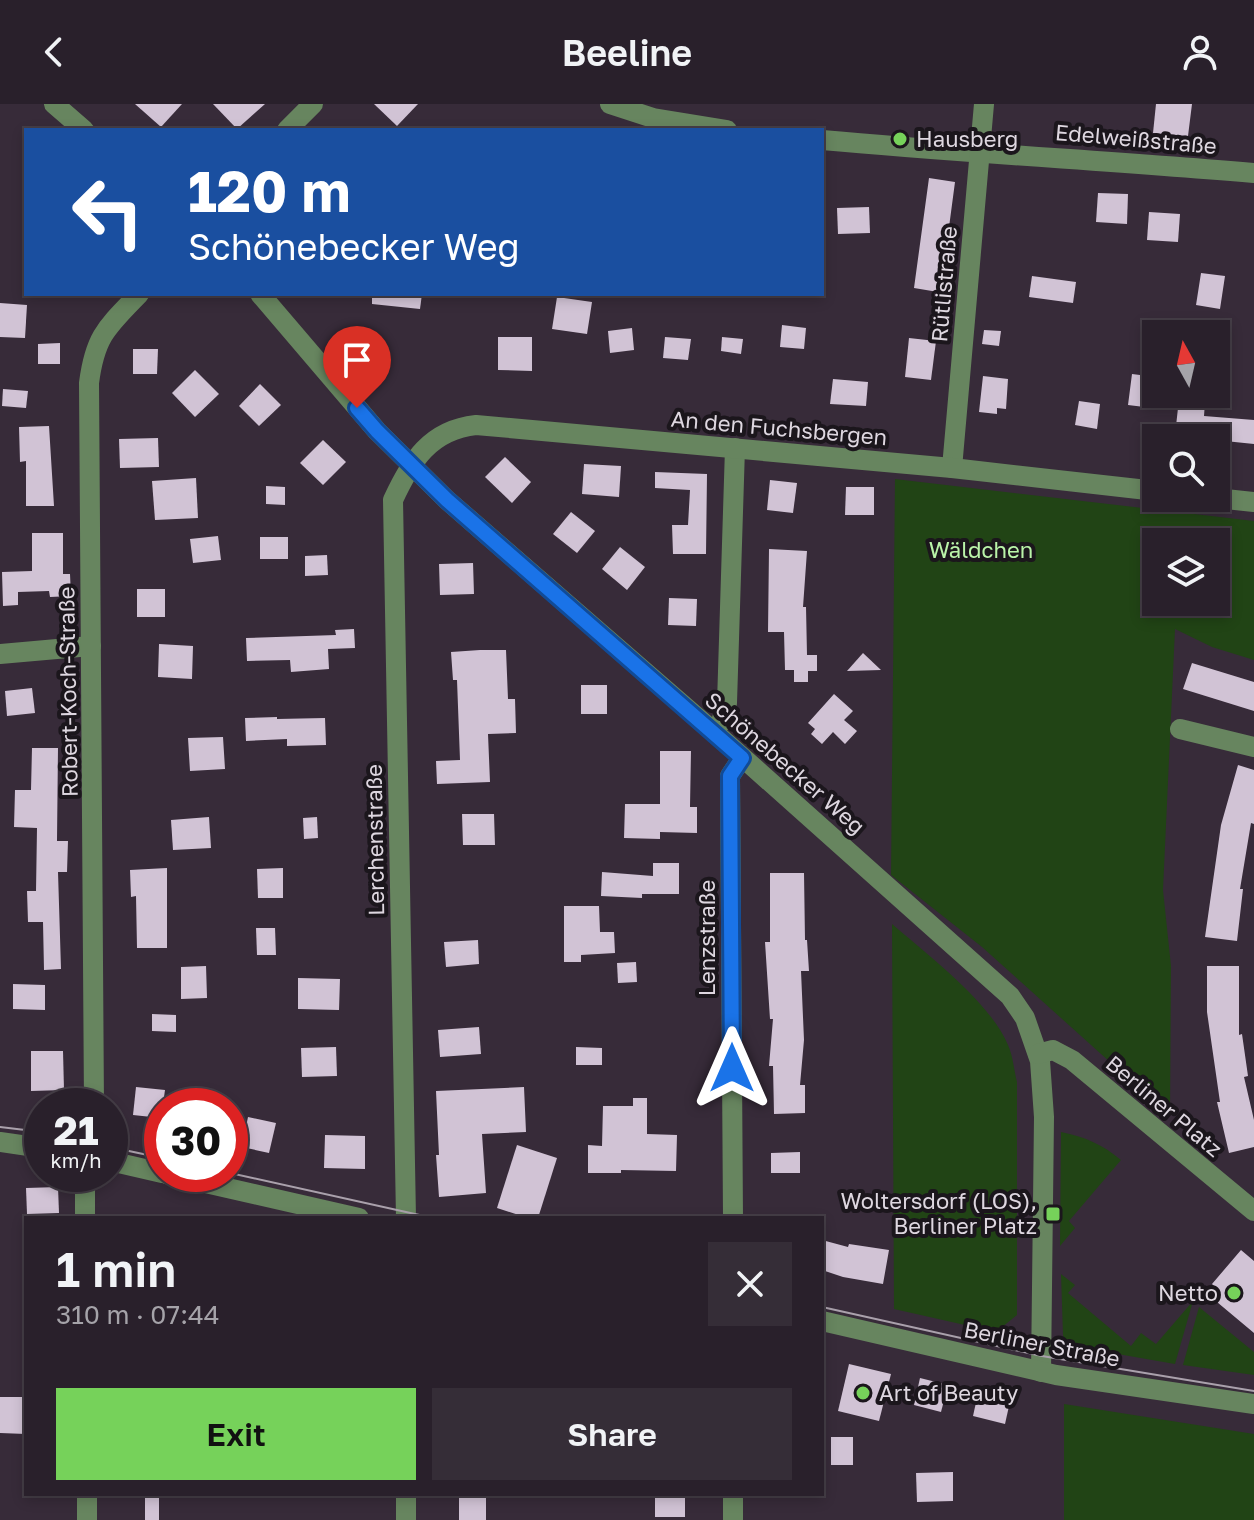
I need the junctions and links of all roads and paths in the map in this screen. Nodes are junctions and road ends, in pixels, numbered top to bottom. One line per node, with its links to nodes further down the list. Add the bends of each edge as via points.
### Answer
1 (54, 104): 5 (street)
2 (313, 104): 6 (street)
3 (610, 104): 7 (street, via 653,118)
4 (984, 104): 9 (street, Rütlistraße)
5 (79, 128)
6 (289, 128)
7 (715, 128)
8 (824, 140): 9 (street, Edelweißstraße)
9 (979, 154): 10 (street, Edelweißstraße); 15 (street, Rütlistraße)
10 (1254, 173)
11 (137, 296): 19 (street, Robert-Koch-Straße, via 103,331 89,383)
12 (262, 296): 14 (street, Schönebecker Weg)
13 (735, 448): 14 (street, An den Fuchsbergen, via 476,425 445,431); 15 (street, An den Fuchsbergen); 22 (street, via 727,703)
14 (410, 465): 22 (street, Schönebecker Weg); 34 (street, Lerchenstraße, via 393,500)
15 (952, 468): 16 (street, An den Fuchsbergen)
16 (1142, 489)
17 (1230, 499): 18 (street)
18 (1254, 502)
19 (91, 646): 20 (street); 26 (street, Robert-Koch-Straße)
20 (0, 654)
21 (1180, 729): 23 (street)
22 (713, 731): 24 (street, Schönebecker Weg)
23 (1254, 747)
24 (742, 758): 25 (street, Schönebecker Weg, via 1010,996); 35 (street, Lenzstraße, via 730,776)
25 (1038, 1054): 31 (street, Berliner Platz, via 1053,1050 1072,1060); 37 (street, Schönebecker Weg, via 1044,1117)
26 (94, 1088)
27 (0, 1142): 28 (street)
28 (24, 1145)
29 (85, 1192): 32 (street)
30 (244, 1192): 33 (street)
31 (1250, 1200)
32 (85, 1216)
33 (350, 1216)
34 (406, 1216)
35 (733, 1216)
36 (824, 1321): 37 (street, Berliner Straße)
37 (1041, 1372): 38 (street, Berliner Straße)
38 (1254, 1404)
39 (87, 1496): 42 (street)
40 (406, 1496): 43 (street)
41 (733, 1496): 44 (street)
42 (87, 1520)
43 (406, 1520)
44 (733, 1520)

